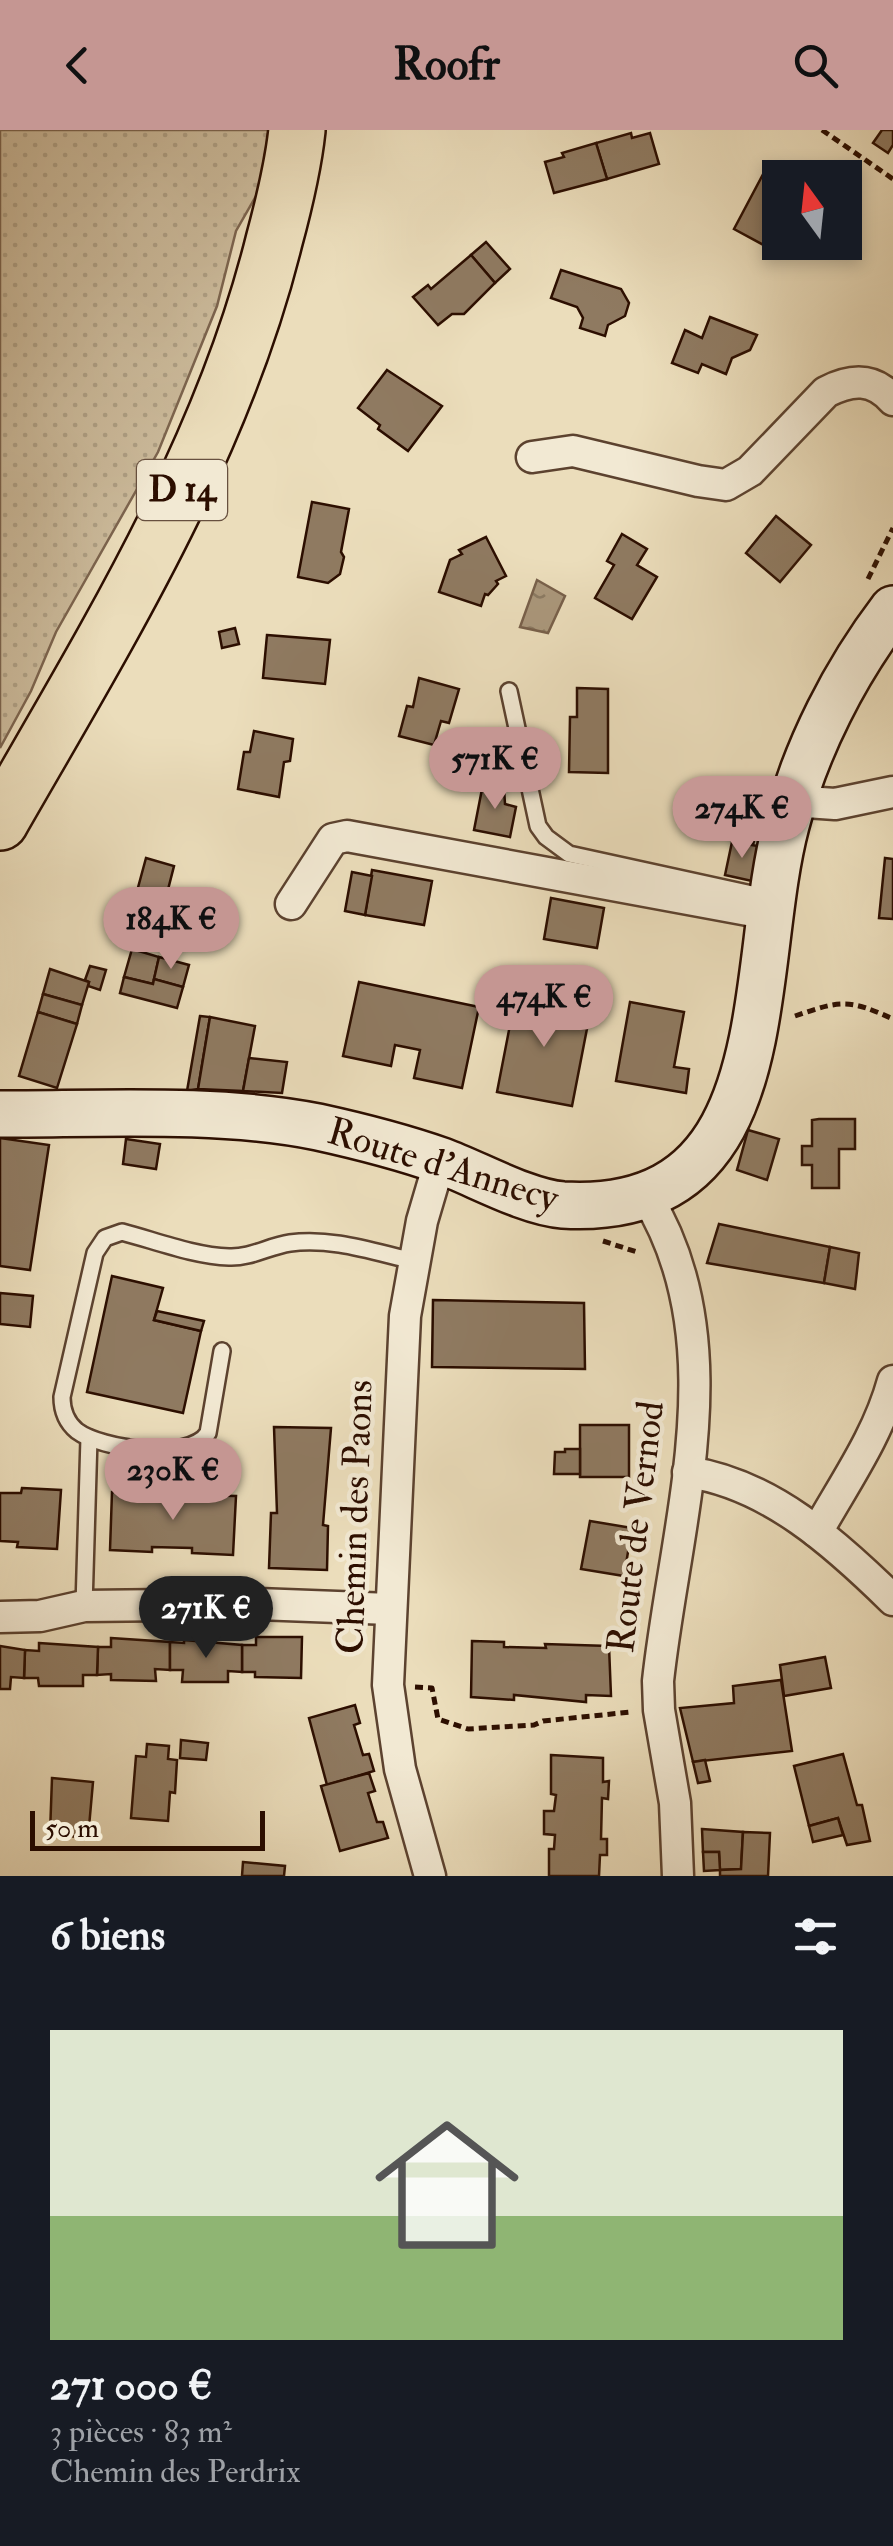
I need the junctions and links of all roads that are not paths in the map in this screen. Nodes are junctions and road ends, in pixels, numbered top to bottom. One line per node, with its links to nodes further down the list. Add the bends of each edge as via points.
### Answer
1 (297, 130): 8 (highway, D 14, via 294,164 239,362 132,590)
2 (893, 400): 3 (street, via 867,382 826,392 750,471 726,485 573,451)
3 (532, 457)
4 (878, 599): 7 (street, Route d'Annecy)
5 (510, 690): 10 (lane, via 538,826 546,837 569,854)
6 (893, 792): 7 (street, via 818,806)
7 (792, 802): 10 (street, Route d'Annecy)
8 (0, 822)
9 (291, 904): 10 (street, via 333,838 347,836)
10 (771, 906): 13 (street, Route d'Annecy, via 753,1027 730,1115 686,1173)
11 (0, 1114): 12 (street, Route d'Annecy, via 231,1116 316,1127)
12 (440, 1160): 13 (street, Route d'Annecy, via 557,1204 608,1205); 14 (street, Chemin des Paons)
13 (646, 1196): 18 (street, Route de Vernod, via 664,1224 687,1312 694,1416)
14 (414, 1261): 17 (lane, via 304,1242 219,1256 112,1233 94,1253 62,1396 67,1421); 22 (street, Chemin des Paons, via 400,1369)
15 (222, 1352): 17 (lane, via 208,1432 199,1443 165,1451)
16 (893, 1381): 19 (street, via 870,1440)
17 (89, 1438): 21 (lane)
18 (688, 1472): 19 (street, via 741,1488); 25 (street, Route de Vernod, via 659,1666)
19 (817, 1532): 20 (street)
20 (893, 1600)
21 (84, 1606): 22 (street); 23 (street)
22 (390, 1609): 24 (street, Chemin des Paons, via 388,1684 400,1769)
23 (0, 1617)
24 (430, 1876)
25 (678, 1876)

